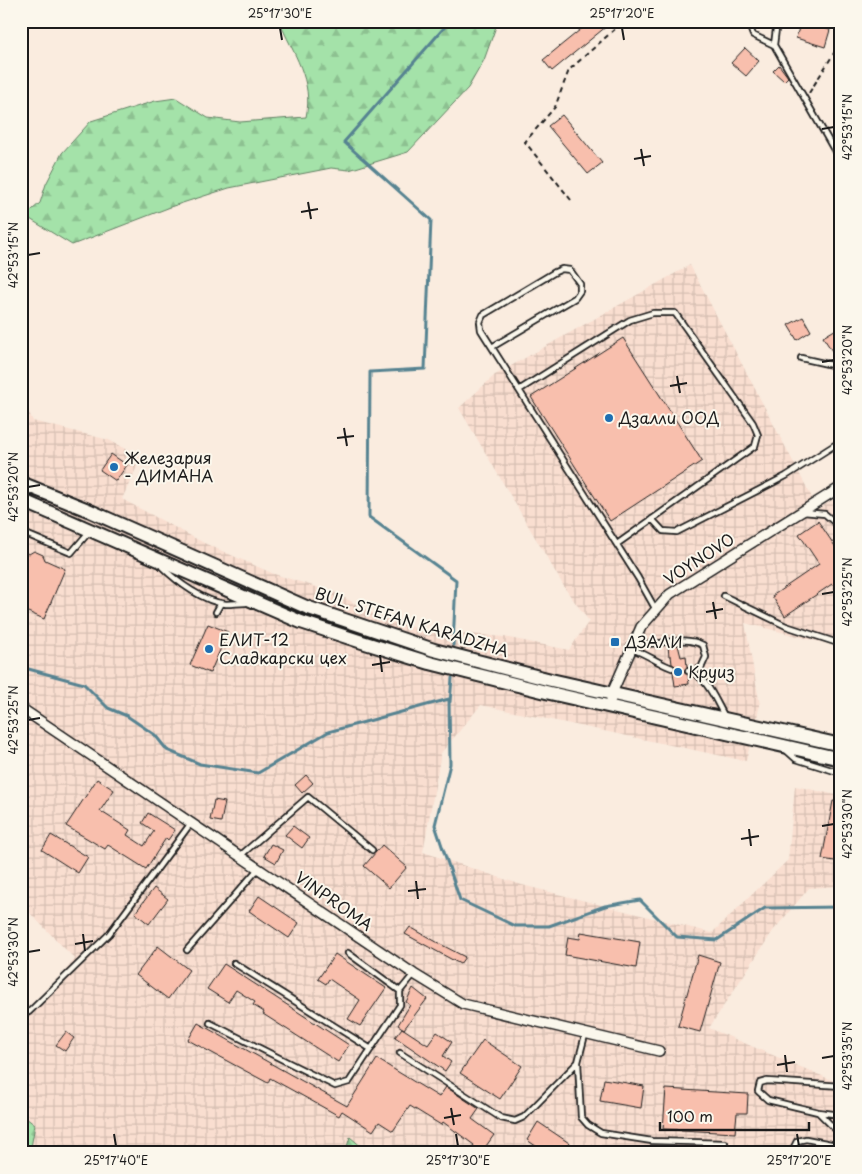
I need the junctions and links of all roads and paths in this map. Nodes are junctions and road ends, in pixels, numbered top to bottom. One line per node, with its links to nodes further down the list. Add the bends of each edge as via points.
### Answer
1 (624, 21): 8 (path, via 569,70 555,108 524,142)
2 (751, 21): 5 (lane, via 749,25 753,35)
3 (777, 21): 5 (lane)
4 (841, 42): 6 (path)
5 (774, 45): 6 (lane)
6 (806, 100): 7 (lane)
7 (841, 162)
8 (571, 200)
9 (492, 347): 9 (lane, via 481,330 483,315 555,272 570,270 580,284 580,292 575,298); 12 (lane)
10 (802, 358): 11 (lane)
11 (841, 367)
12 (519, 390): 20 (lane, via 630,320 653,313 675,313 753,422 758,434 756,446 745,455); 24 (lane)
13 (841, 441): 20 (lane, via 786,476 677,532 663,531)
14 (21, 478): 17 (lane)
15 (21, 483): 17 (main road, BUL. STEFAN KARADZHA)
16 (841, 487): 19 (street, VOYNOVO)
17 (46, 494): 34 (main road, BUL. STEFAN KARADZHA, via 315,610 434,650)
18 (21, 500): 22 (main road, BUL. STEFAN KARADZHA)
19 (802, 512): 21 (lane, via 825,514); 29 (street, VOYNOVO, via 670,594)
20 (652, 519): 24 (lane)
21 (841, 528)
22 (92, 530): 23 (lane, via 71,553); 25 (main road, BUL. STEFAN KARADZHA)
23 (21, 532)
24 (617, 544): 29 (lane)
25 (153, 557): 27 (lane, via 170,575 201,595); 28 (main road, BUL. STEFAN KARADZHA)
26 (724, 596): 31 (lane, via 786,626)
27 (221, 603): 28 (lane); 30 (lane)
28 (261, 604): 35 (main road, BUL. STEFAN KARADZHA, via 301,622 430,663)
29 (656, 610): 32 (street, VOYNOVO, via 641,627)
30 (216, 612)
31 (841, 644)
32 (633, 645): 33 (lane); 34 (street, VOYNOVO); 37 (lane, via 678,639 694,640 703,645 706,657 701,668 690,671 706,684)
33 (672, 668)
34 (612, 693): 35 (street, VOYNOVO); 37 (main road, BUL. STEFAN KARADZHA)
35 (611, 707): 38 (main road, BUL. STEFAN KARADZHA)
36 (21, 708): 42 (street, VINPROMA)
37 (726, 718): 39 (main road, BUL. STEFAN KARADZHA)
38 (780, 745): 40 (main road, BUL. STEFAN KARADZHA); 41 (lane, via 796,759)
39 (841, 745)
40 (841, 759)
41 (841, 773)
42 (192, 822): 44 (street, VINPROMA); 51 (lane, via 109,934)
43 (372, 850): 44 (lane, via 308,797)
44 (241, 855): 45 (street, VINPROMA)
45 (259, 868): 46 (lane); 49 (street, VINPROMA)
46 (187, 950)
47 (348, 952): 50 (lane)
48 (234, 963): 54 (lane)
49 (414, 974): 50 (lane); 53 (street, VINPROMA, via 463,1004)
50 (400, 991): 54 (lane, via 400,1005)
51 (29, 1012)
52 (210, 1023): 54 (lane, via 336,1086 349,1082)
53 (585, 1035): 55 (street, VINPROMA); 57 (lane)
54 (370, 1049)
55 (659, 1051)
56 (400, 1053): 57 (lane, via 501,1118 515,1121 524,1117)
57 (578, 1062): 62 (lane, via 581,1116 594,1130 652,1141)
58 (841, 1086): 59 (lane, via 760,1083 758,1091 768,1100)
59 (818, 1112): 60 (lane); 61 (lane)
60 (841, 1115)
61 (841, 1135)
62 (725, 1142)
63 (841, 1146): 64 (lane, via 806,1139 797,1142)
64 (791, 1153)

